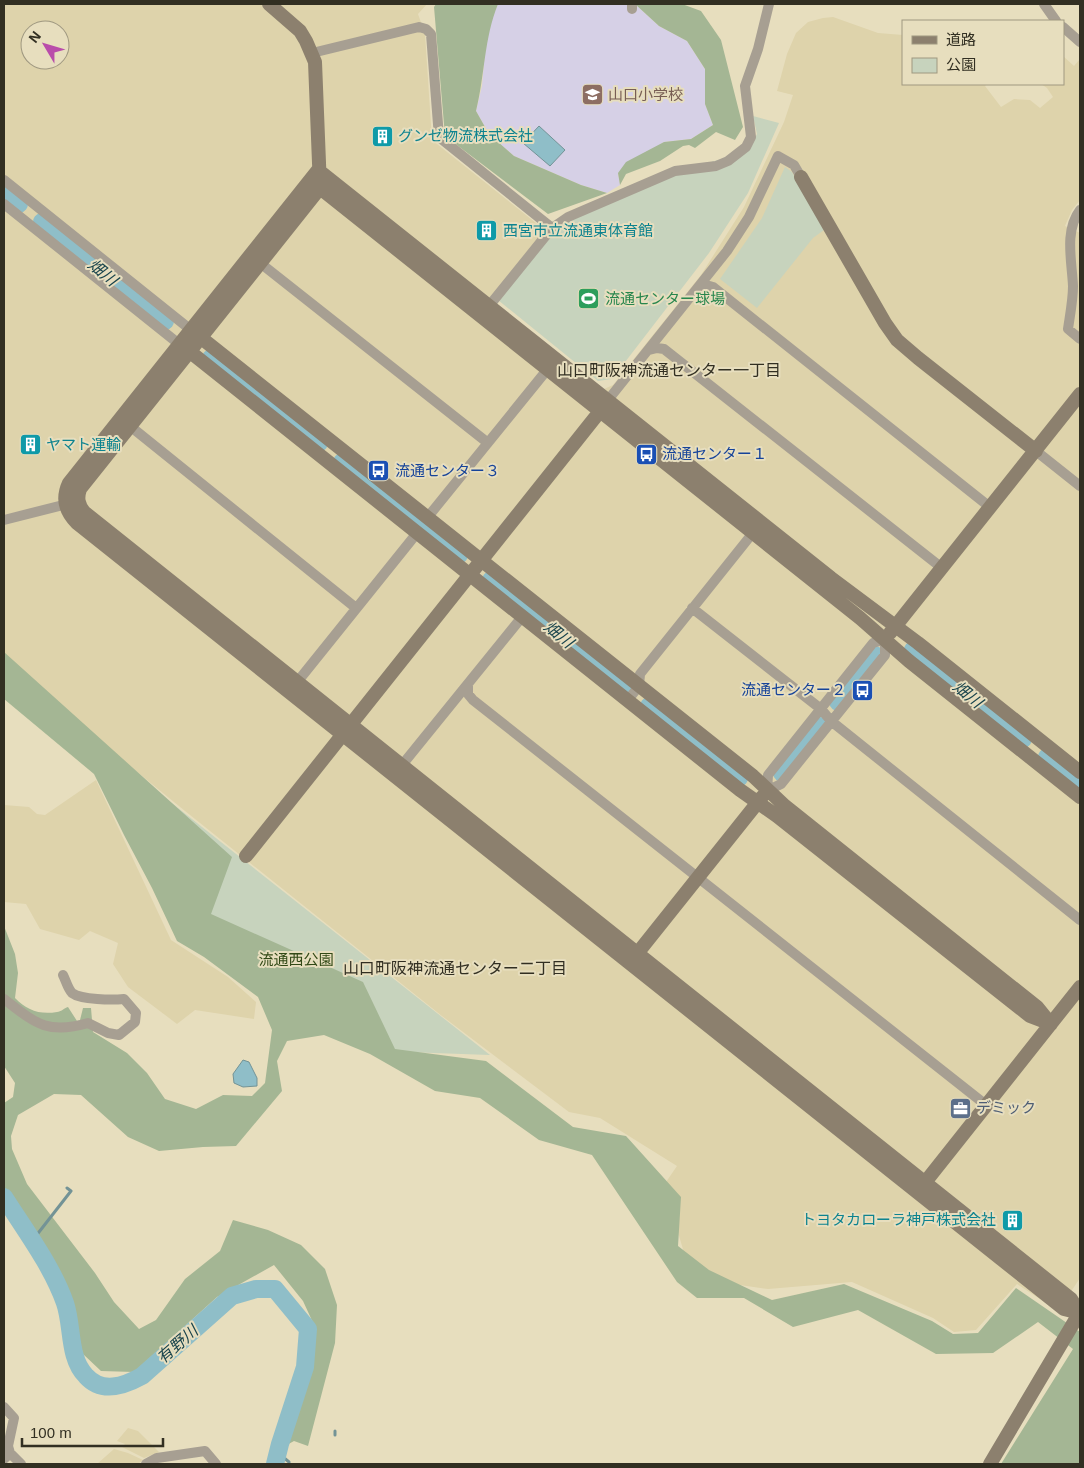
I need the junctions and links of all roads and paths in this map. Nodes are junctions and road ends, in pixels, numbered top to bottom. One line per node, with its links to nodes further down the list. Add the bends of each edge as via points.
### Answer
1 (269, 4): 7 (street, via 300,31)
2 (769, 4): 16 (street, via 745,86 751,137 746,147 728,161 716,166 675,171 568,217)
3 (1044, 4): 4 (street)
4 (1055, 20)
5 (1064, 29): 6 (street)
6 (1080, 42)
7 (312, 53): 8 (street, via 316,71); 16 (street, via 420,27 426,29 430,34 439,137)
8 (318, 170): 11 (street); 17 (street); 19 (street)
9 (801, 177): 18 (street, via 794,165 778,156 749,217); 30 (street, via 897,340)
10 (4, 180): 13 (street)
11 (320, 188): 17 (street); 24 (street)
12 (4, 204): 15 (street)
13 (38, 207): 15 (street); 20 (street)
14 (1080, 210): 21 (street, via 1070,246 1073,286 1068,329)
15 (26, 222): 22 (street)
16 (552, 228): 19 (street)
17 (255, 259): 20 (street); 28 (street)
18 (699, 286): 23 (street); 34 (street, via 713,288)
19 (489, 306): 24 (street)
20 (196, 334): 22 (street); 29 (street)
21 (1080, 340)
22 (184, 348): 27 (street); 31 (street)
23 (649, 350): 26 (street); 40 (street, via 664,349)
24 (552, 364): 26 (street); 28 (street)
25 (1080, 394): 30 (street)
26 (604, 405): 37 (street); 39 (street)
27 (126, 423): 33 (street, via 69,482 66,490); 42 (street)
28 (488, 443): 35 (street)
29 (335, 445): 31 (street); 35 (street)
30 (1036, 451): 32 (street); 34 (street)
31 (324, 460): 38 (street)
32 (1080, 486)
33 (72, 503): 36 (street); 49 (street, via 72,518 77,523)
34 (991, 508): 40 (street)
35 (428, 518): 39 (street)
36 (4, 520)
37 (757, 527): 43 (street); 45 (street); 46 (street)
38 (417, 533): 41 (street); 42 (street)
39 (481, 560): 41 (street); 48 (street)
40 (942, 568): 45 (street)
41 (470, 575): 44 (street); 53 (street)
42 (356, 608): 49 (street)
43 (692, 608): 48 (street, via 640,674); 51 (street)
44 (522, 617): 47 (street); 50 (street)
45 (895, 627): 46 (street); 54 (street)
46 (885, 639): 51 (street, via 872,643); 52 (street, via 885,655); 55 (street)
47 (468, 684): 56 (street); 63 (street, via 468,694 473,700)
48 (640, 686): 50 (street); 58 (street, via 753,776)
49 (293, 687): 53 (street)
50 (628, 700): 60 (street)
51 (821, 709): 52 (street); 58 (street, via 768,775)
52 (831, 722): 58 (street, via 781,784); 64 (street)
53 (347, 730): 56 (street); 61 (street)
54 (1040, 740): 55 (street); 57 (street)
55 (1028, 755): 59 (street)
56 (398, 770): 65 (street)
57 (1080, 772)
58 (767, 791): 60 (street); 62 (street)
59 (1080, 797)
60 (757, 802): 62 (street); 63 (street)
61 (246, 856)
62 (861, 874): 69 (street, via 951,946 1037,1007)
63 (697, 878): 65 (street); 70 (street)
64 (1080, 920)
65 (633, 957): 71 (street)
66 (63, 975): 68 (street, via 71,992 80,997 124,999 136,1013 135,1022 119,1035 88,1023 70,1028 46,1027 32,1021)
67 (1080, 987): 69 (street)
68 (4, 999)
69 (1051, 1024): 70 (street)
70 (986, 1105): 71 (street)
71 (921, 1187): 72 (street, via 1064,1309)
72 (1080, 1313): 78 (street)
73 (4, 1407): 74 (street, via 14,1418)
74 (7, 1456): 75 (street)
75 (21, 1464)
76 (148, 1464): 77 (street, via 157,1458 205,1451)
77 (216, 1464)
78 (990, 1464)

